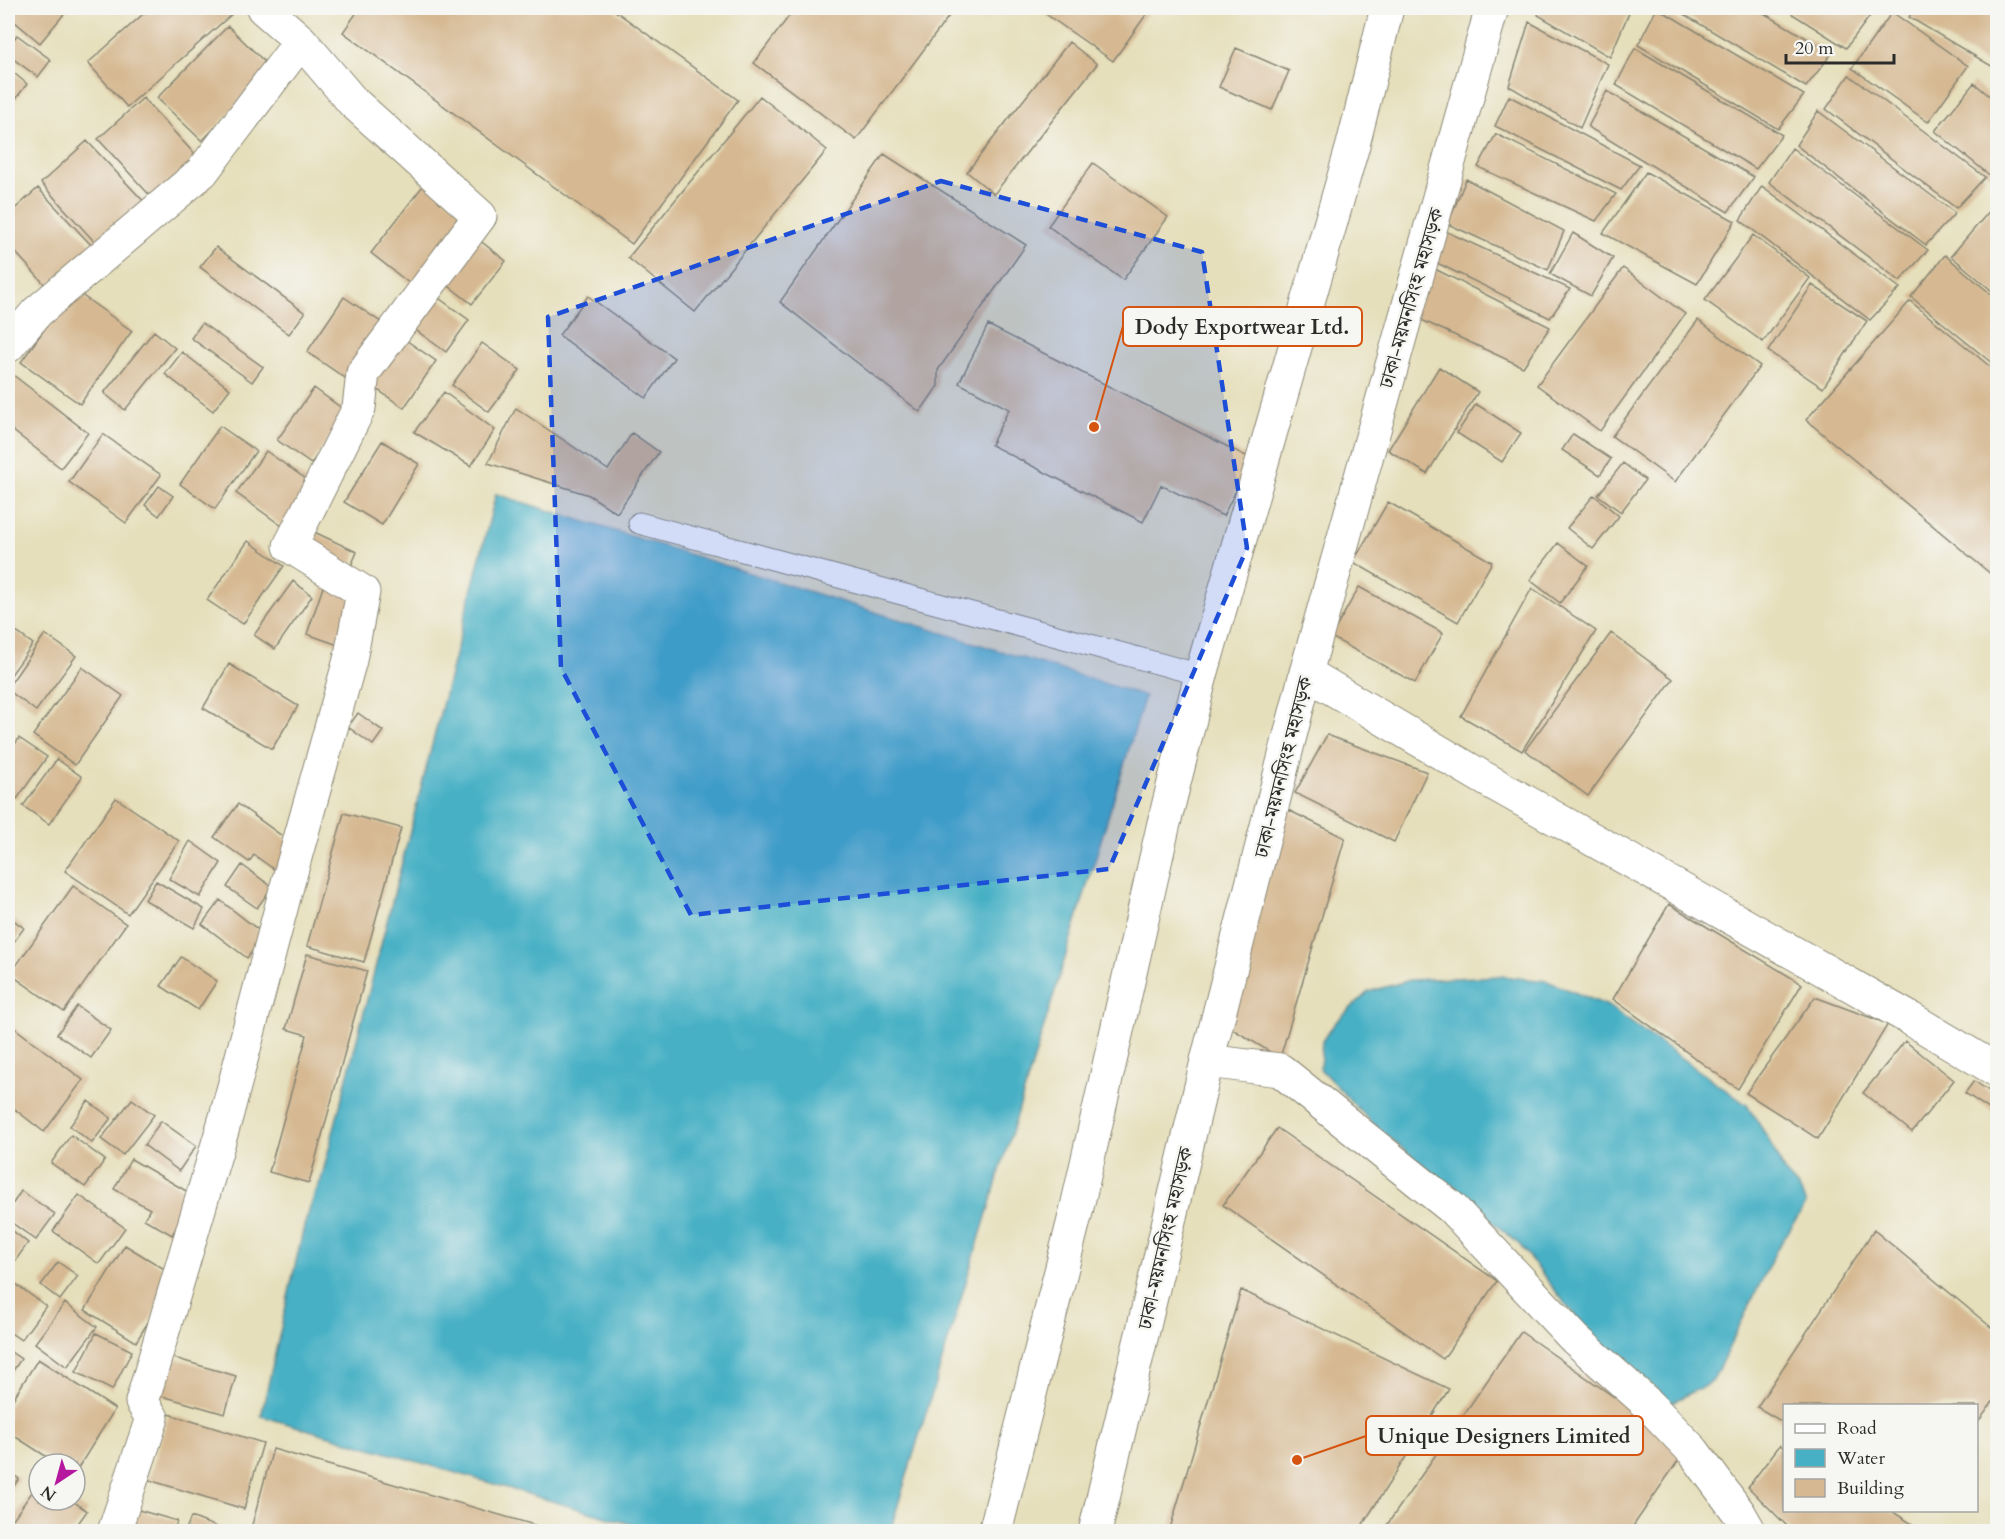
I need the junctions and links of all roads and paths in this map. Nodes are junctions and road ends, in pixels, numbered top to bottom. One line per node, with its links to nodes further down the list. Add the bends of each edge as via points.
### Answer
1 (263, 8): 4 (main road)
2 (1387, 8): 8 (main road, via 1353,145)
3 (1492, 8): 7 (main road, ঢাকা-ময়মনসিংহ মহাসড়ক)
4 (301, 41): 5 (main road, via 202,172 37,312); 11 (main road, via 353,102 480,216 363,374 359,408 290,546 363,592 350,660 226,1116 141,1402 152,1418)
5 (8, 345)
6 (639, 523): 8 (lane)
7 (1306, 673): 9 (main road, ঢাকা-ময়মনসিংহ মহাসড়ক); 10 (main road)
8 (1201, 675): 12 (main road, via 1075,1216)
9 (1207, 1061): 13 (main road, ঢাকা-ময়মনসিংহ মহাসড়ক); 14 (main road, via 1280,1070 1452,1208 1575,1339 1647,1403 1693,1451)
10 (1998, 1071)
11 (114, 1532)
12 (995, 1532)
13 (1095, 1532)
14 (1750, 1532)

